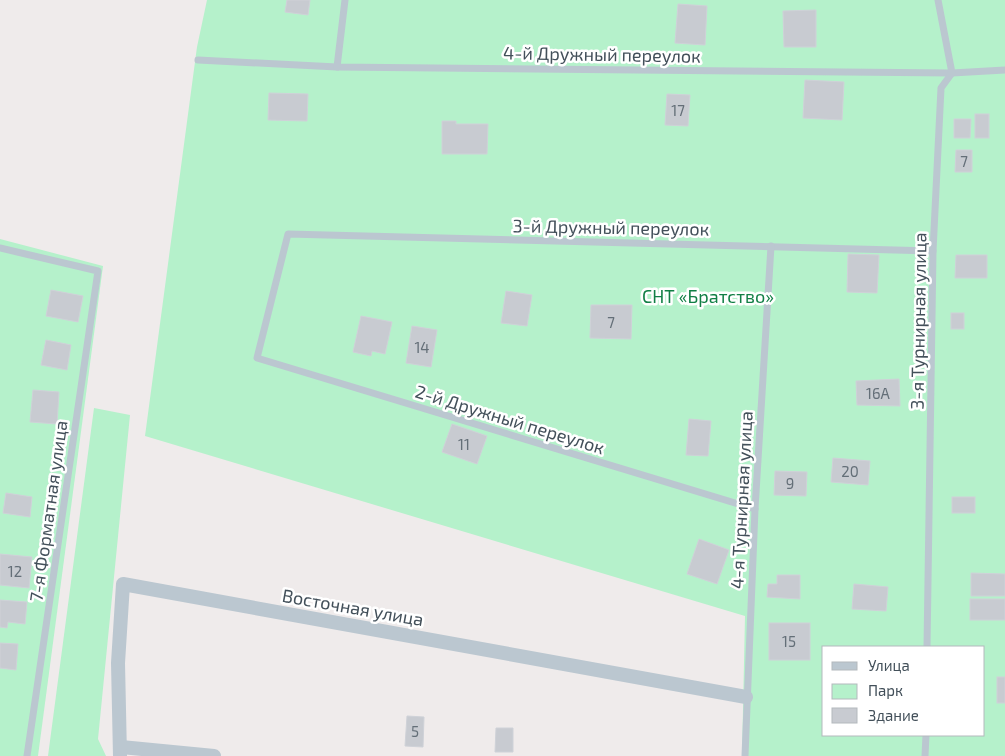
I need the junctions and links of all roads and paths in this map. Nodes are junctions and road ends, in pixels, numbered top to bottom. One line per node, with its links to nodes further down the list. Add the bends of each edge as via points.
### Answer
1 (345, 0): 4 (lane)
2 (938, 0): 6 (lane)
3 (198, 60): 4 (lane, 4-й Дружный переулок)
4 (337, 67): 6 (lane, 4-й Дружный переулок)
5 (1005, 70): 6 (lane, 4-й Дружный переулок)
6 (952, 73): 9 (lane, 3-я Турнирная улица, via 941,88)
7 (771, 246): 9 (lane, 3-й Дружный переулок); 10 (lane, 3-й Дружный переулок, via 288,234); 11 (lane, 4-я Турнирная улица)
8 (0, 248): 16 (lane, 7-я Форматная улица, via 98,271)
9 (933, 251): 12 (lane, 3-я Турнирная улица)
10 (257, 358): 11 (lane, 2-й Дружный переулок)
11 (755, 509): 13 (lane, 4-я Турнирная улица)
12 (927, 646)
13 (746, 698): 15 (street, Восточная улица, via 123,584 118,663); 18 (lane, 4-я Турнирная улица)
14 (926, 736): 19 (lane)
15 (120, 751): 17 (street)
16 (27, 756)
17 (214, 756)
18 (745, 756)
19 (925, 756)

